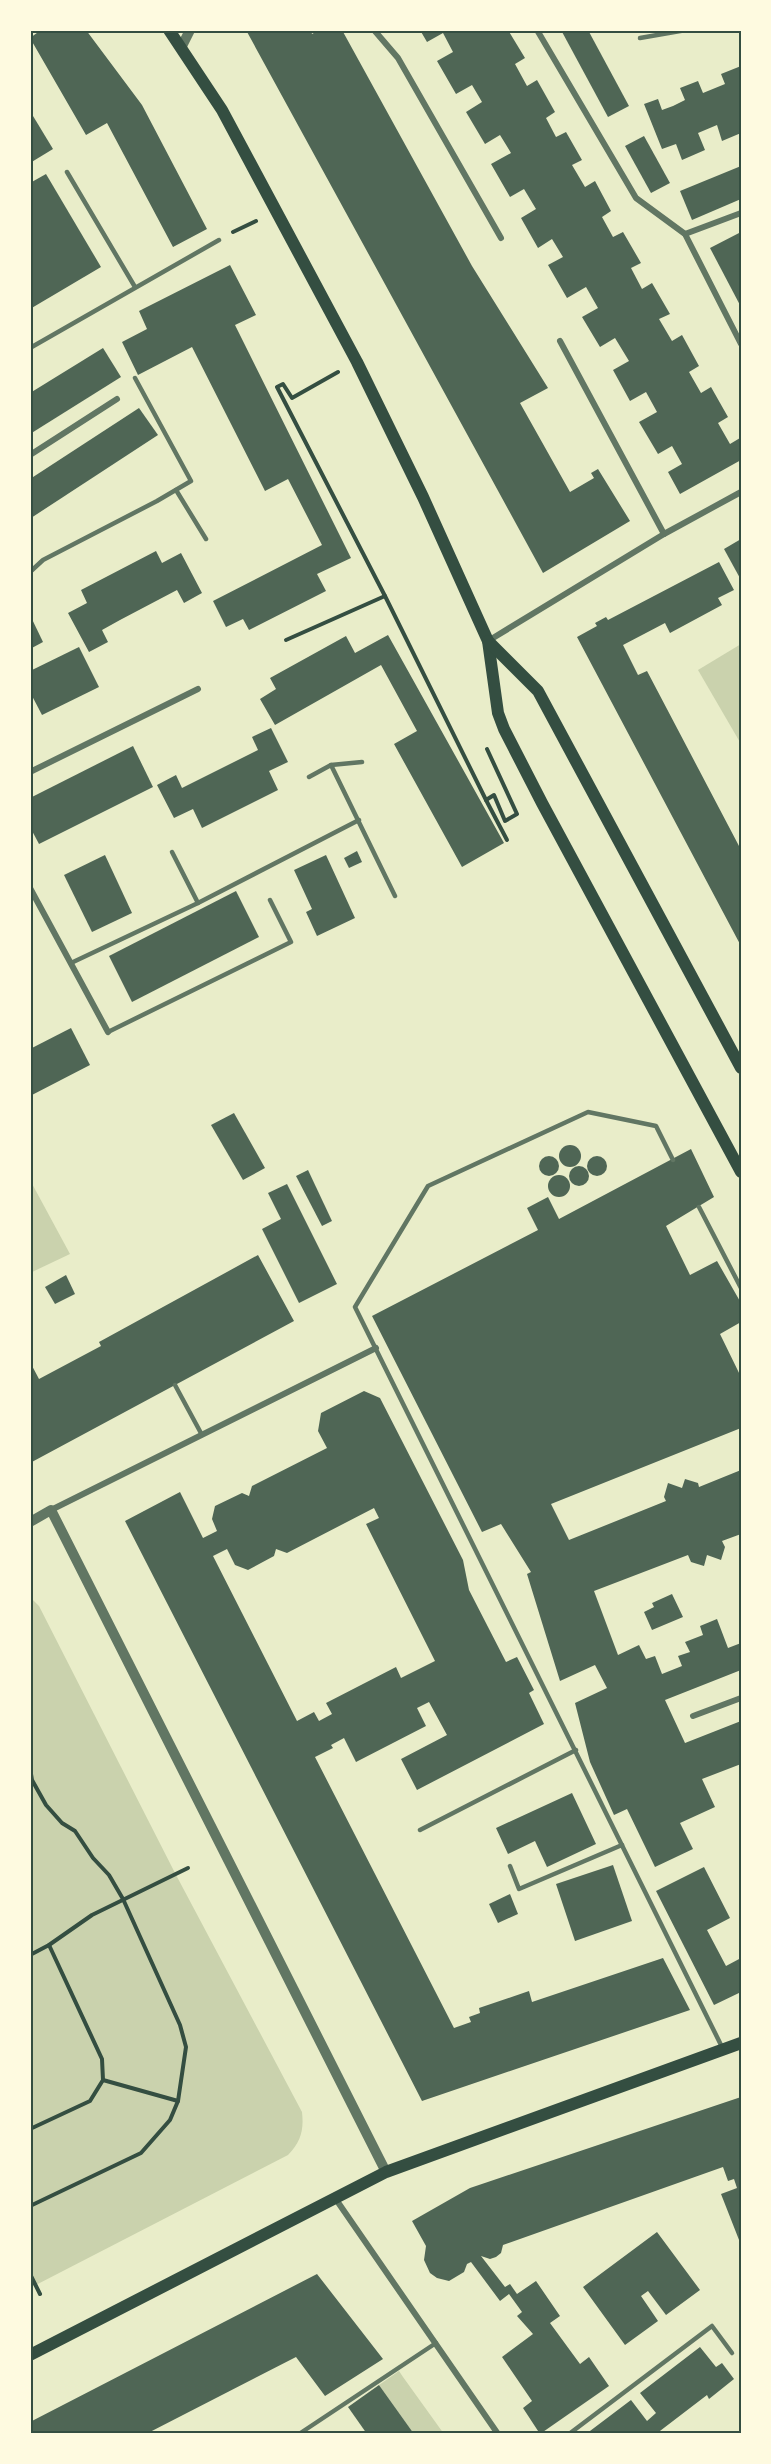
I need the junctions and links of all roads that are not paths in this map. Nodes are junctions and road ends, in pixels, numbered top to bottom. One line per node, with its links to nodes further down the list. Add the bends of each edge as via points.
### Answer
1 (169, 30): 7 (main road)
2 (190, 30): 7 (street)
3 (374, 30): 11 (street, via 398,58)
4 (537, 30): 10 (street, via 636,198)
5 (686, 30): 6 (lane)
6 (640, 38)
7 (181, 48): 25 (main road, via 222,110 357,362)
8 (67, 172): 13 (lane)
9 (741, 213): 10 (street)
10 (685, 234): 15 (street)
11 (501, 238)
12 (219, 240): 13 (lane)
13 (135, 287): 16 (lane)
14 (560, 341): 22 (street)
15 (741, 344)
16 (30, 348)
17 (135, 378): 20 (lane, via 191,481)
18 (117, 399): 19 (street)
19 (30, 455)
20 (176, 490): 23 (lane); 24 (lane, via 43,560)
21 (741, 492): 22 (street)
22 (664, 534): 25 (street)
23 (206, 539)
24 (30, 572)
25 (488, 641): 39 (main road, via 538,691); 41 (main road, via 498,713 504,729)
26 (198, 689): 29 (street)
27 (362, 762): 28 (lane)
28 (331, 765): 30 (lane); 31 (lane)
29 (30, 771)
30 (309, 777)
31 (359, 820): 34 (lane); 36 (lane)
32 (172, 852): 36 (lane)
33 (30, 888): 37 (street)
34 (395, 896)
35 (270, 900): 38 (lane, via 291,942)
36 (198, 903): 37 (lane)
37 (70, 963): 38 (street)
38 (108, 1032)
39 (741, 1068)
40 (673, 1160): 44 (lane, via 656,1126 588,1112 428,1186 355,1307)
41 (741, 1172)
42 (699, 1207): 43 (lane)
43 (741, 1288)
44 (376, 1348): 46 (street); 51 (lane)
45 (176, 1385): 46 (lane)
46 (202, 1435): 47 (street)
47 (51, 1510): 48 (street); 57 (street)
48 (30, 1522)
49 (741, 1698): 50 (street)
50 (693, 1716)
51 (576, 1750): 52 (lane); 53 (lane)
52 (420, 1830)
53 (622, 1845): 54 (lane, via 519,1889); 56 (lane)
54 (510, 1866)
55 (741, 2043): 56 (main road)
56 (723, 2050): 57 (main road)
57 (386, 2172): 58 (main road)
58 (335, 2197): 59 (street); 61 (main road)
59 (436, 2343): 62 (lane); 63 (street)
60 (732, 2353): 64 (lane, via 712,2326)
61 (30, 2355)
62 (299, 2434)
63 (498, 2434)
64 (568, 2434)

